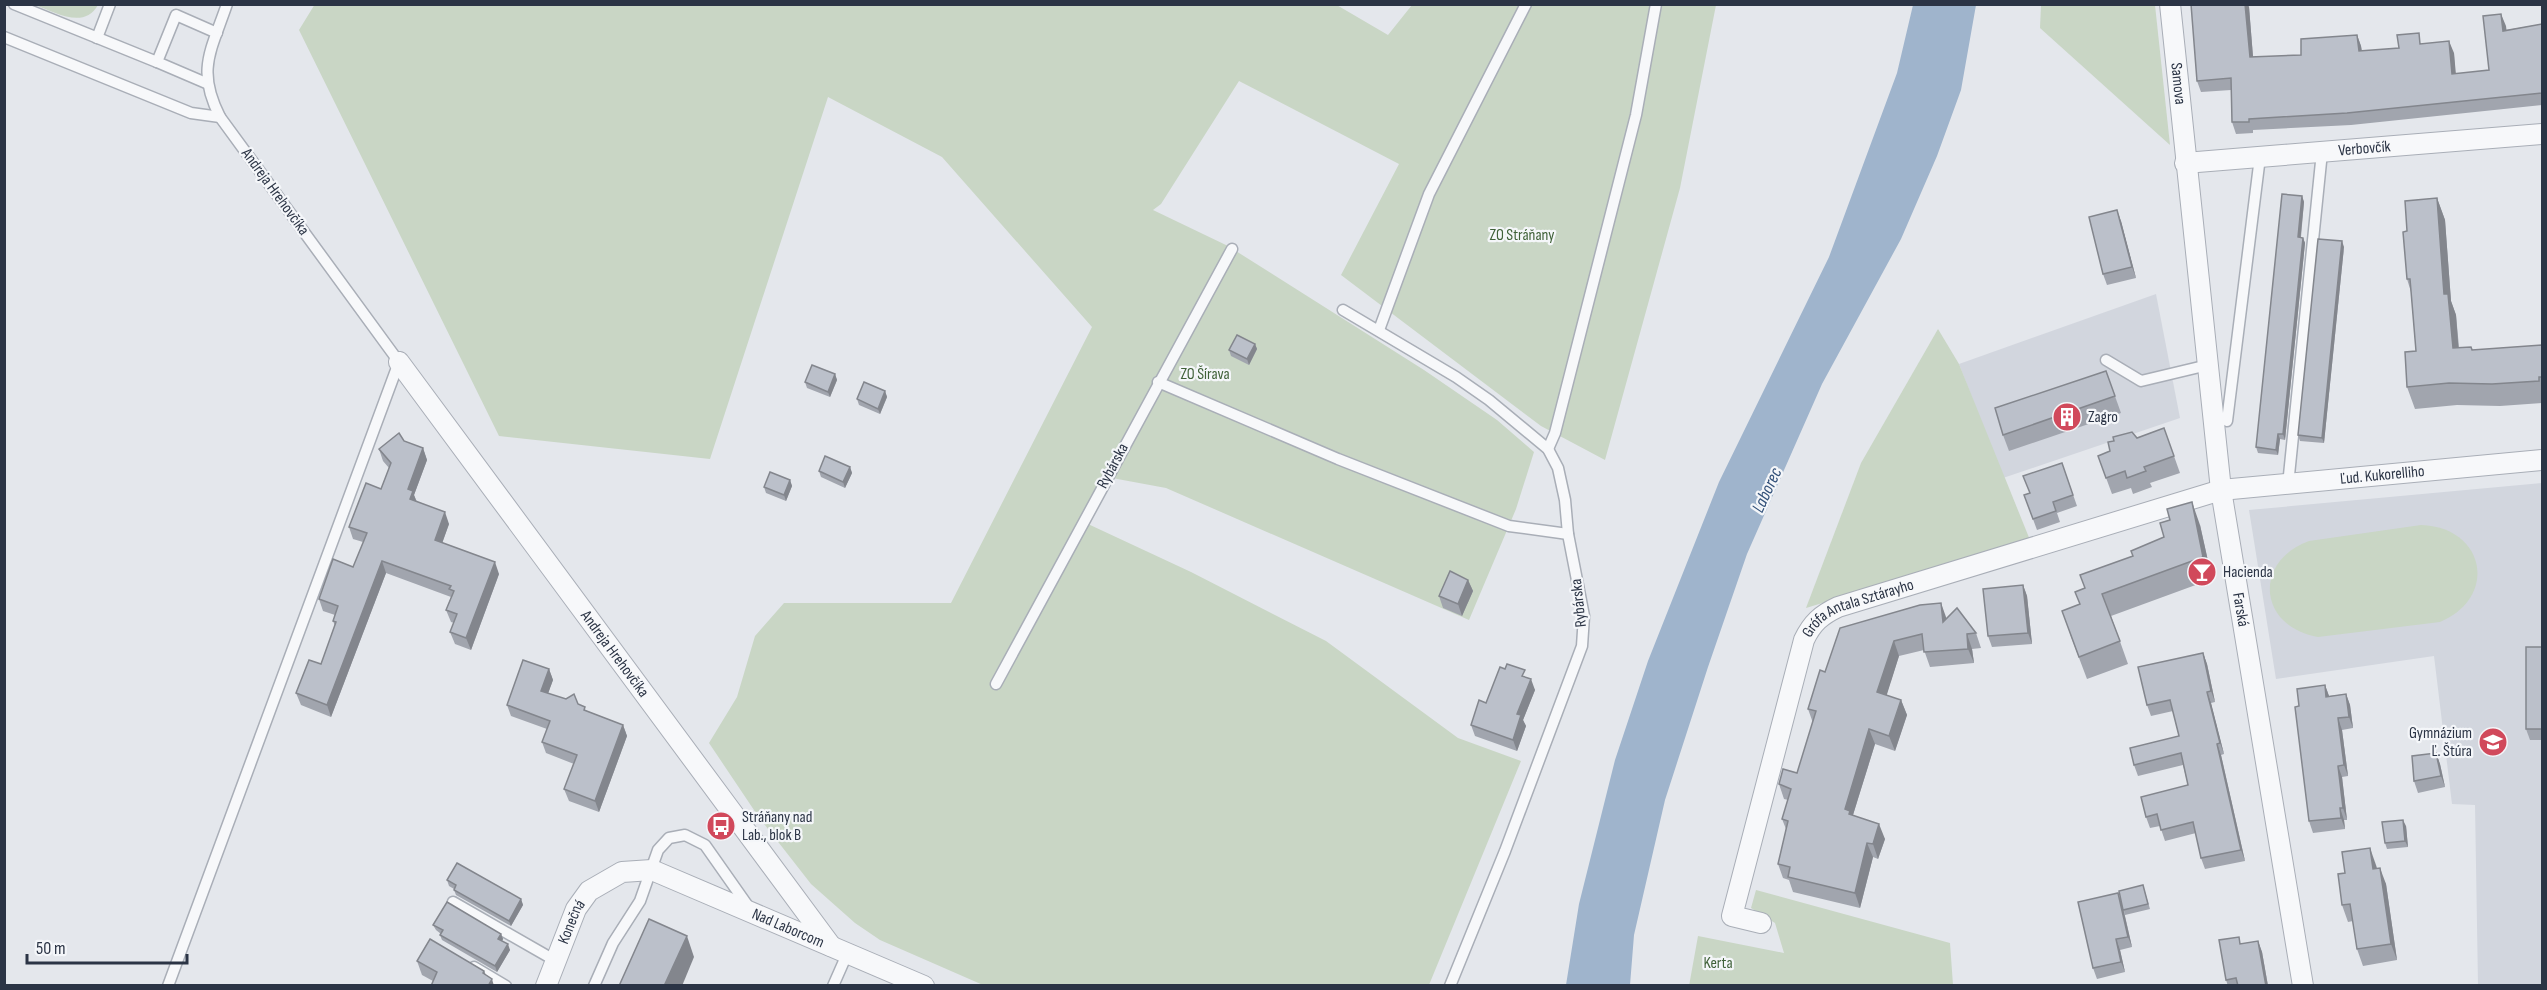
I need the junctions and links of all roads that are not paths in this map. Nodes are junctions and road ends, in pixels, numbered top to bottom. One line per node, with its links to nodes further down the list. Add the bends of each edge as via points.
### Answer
1 (14, 4): 10 (lane)
2 (110, 4): 10 (lane)
3 (227, 4): 8 (lane)
4 (1526, 4): 20 (lane, via 1429,194)
5 (1656, 4): 26 (lane, via 1636,115)
6 (2170, 4): 17 (street, Samova)
7 (178, 10): 8 (lane); 11 (lane)
8 (217, 33): 12 (lane)
9 (4, 37): 13 (lane, via 191,113)
10 (98, 38): 11 (lane)
11 (157, 62): 12 (lane)
12 (206, 83): 13 (lane, Andreja Hrehovčíka)
13 (220, 117): 22 (lane, Andreja Hrehovčíka)
14 (2542, 134): 15 (street, Verbovčík)
15 (2322, 152): 16 (street, Verbovčík); 28 (lane)
16 (2260, 157): 17 (street, Verbovčík); 25 (lane)
17 (2185, 163): 23 (street, Farská)
18 (1232, 249): 24 (lane, Rybárska)
19 (1342, 310): 20 (lane, Rybárska)
20 (1379, 330): 26 (lane, Rybárska, via 1481,394)
21 (2106, 360): 23 (lane, via 2141,381)
22 (399, 362): 36 (street, Andreja Hrehovčíka); 39 (lane)
23 (2208, 365): 29 (street, Farská)
24 (1158, 382): 30 (lane, via 1509,526); 31 (lane, Rybárska)
25 (2227, 421)
26 (1548, 449): 30 (lane, Rybárska, via 1558,468)
27 (2542, 460): 28 (street, Ľud. Kukorelliho)
28 (2288, 485): 29 (street, Ľud. Kukorelliho)
29 (2221, 490): 35 (street, Grófa Antala Sztárayho, via 1838,607 1817,619 1804,640 1732,916); 46 (street, Farská)
30 (1568, 534): 45 (lane, Rybárska, via 1584,616 1582,646)
31 (996, 684)
32 (652, 870): 34 (street, Nad Laborcom); 34 (lane, via 658,850 669,838 694,838 705,845); 37 (street, Konečná, via 622,872 589,891 576,909); 42 (lane, via 640,901 613,943)
33 (453, 902): 37 (lane)
34 (751, 912): 36 (street, Nad Laborcom)
35 (1761, 923)
36 (840, 949): 43 (lane); 44 (street, Nad Laborcom)
37 (556, 961): 41 (street, Konečná)
38 (467, 963): 40 (lane)
39 (168, 986)
40 (506, 986)
41 (546, 986)
42 (594, 986)
43 (833, 986)
44 (924, 986)
45 (1450, 986)
46 (2303, 986)

